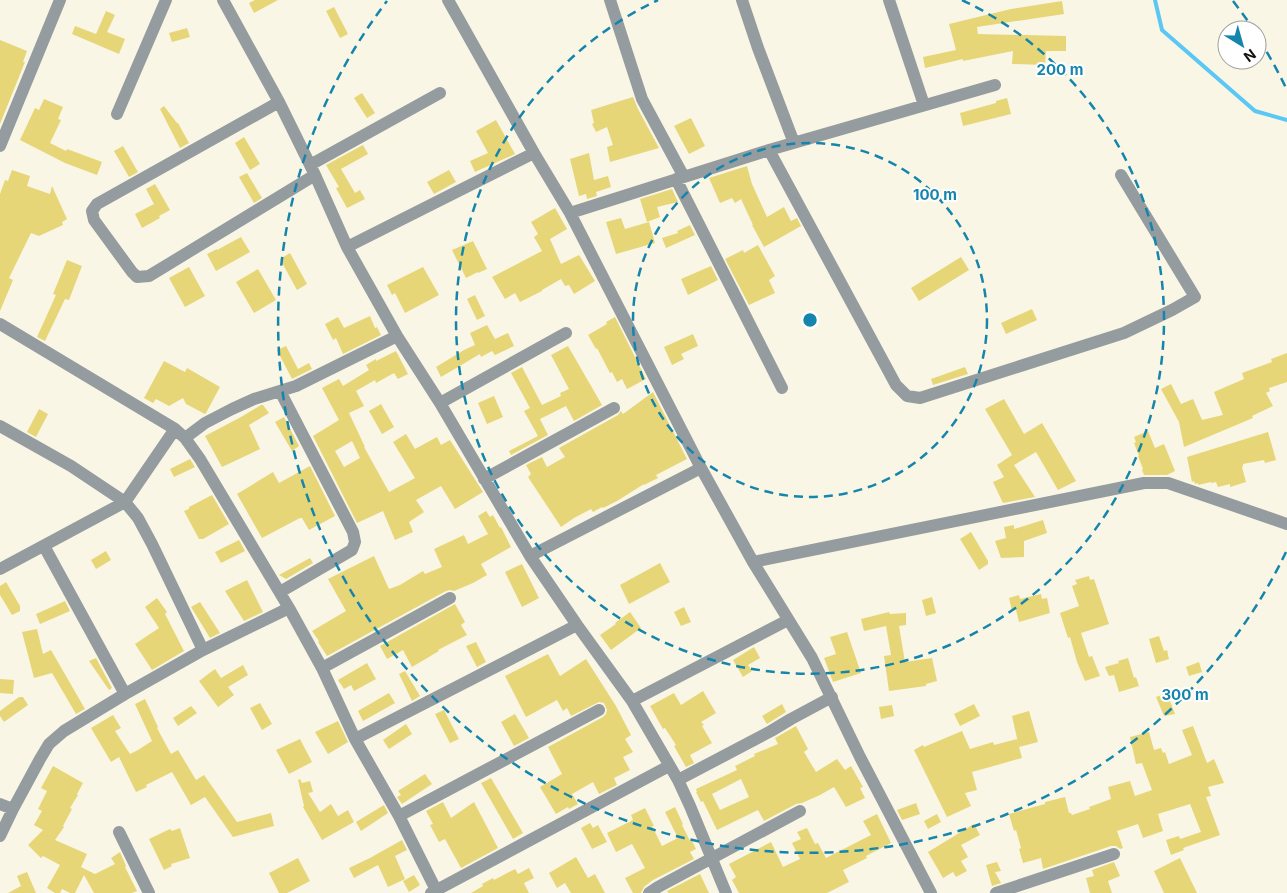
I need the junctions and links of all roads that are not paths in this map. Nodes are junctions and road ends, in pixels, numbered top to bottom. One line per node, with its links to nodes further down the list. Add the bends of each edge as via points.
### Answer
1 (60, 0): 14 (street)
2 (166, 0): 12 (street)
3 (223, 0): 10 (street)
4 (448, 0): 16 (street)
5 (610, 0): 19 (street, via 642,99)
6 (742, 0): 13 (street)
7 (890, 0): 11 (street)
8 (995, 85): 11 (street)
9 (440, 93): 17 (street)
10 (279, 102): 17 (street); 17 (street, via 97,204 92,211 94,220 132,272 137,277 149,276)
11 (924, 105): 13 (street)
12 (117, 114)
13 (794, 143): 15 (street)
14 (0, 146)
15 (769, 150): 18 (street, via 896,385 907,396 920,398 1124,333 1195,297); 19 (street)
16 (534, 153): 20 (street); 21 (street)
17 (312, 170): 21 (street)
18 (1121, 175)
19 (680, 178): 20 (street); 25 (street)
20 (570, 213): 32 (street)
21 (347, 247): 24 (street)
22 (0, 324): 30 (street)
23 (566, 333): 27 (street)
24 (397, 336): 26 (street); 27 (street)
25 (782, 388)
26 (280, 391): 31 (street, via 232,408); 40 (street, via 356,542 352,550)
27 (440, 403): 33 (street)
28 (614, 408): 33 (street)
29 (0, 426): 34 (street)
30 (175, 429): 31 (street); 34 (street)
31 (185, 438): 40 (street)
32 (701, 468): 37 (street); 38 (street)
33 (484, 479): 37 (street)
34 (126, 502): 36 (street); 45 (street, via 152,544)
35 (1287, 524): 38 (street, via 1168,483 1144,482)
36 (44, 546): 39 (street); 47 (street)
37 (530, 556): 44 (street)
38 (753, 562): 43 (street)
39 (0, 570)
40 (280, 592): 42 (street)
41 (450, 598): 46 (street)
42 (290, 608): 45 (street); 46 (street)
43 (788, 620): 48 (street); 49 (street)
44 (577, 625): 49 (street); 51 (street)
45 (203, 650): 47 (street)
46 (322, 668): 51 (street)
47 (125, 694): 55 (street, via 64,731 49,744)
48 (832, 697): 53 (street); 66 (street)
49 (632, 701): 52 (street)
50 (600, 710): 57 (street)
51 (355, 739): 57 (street)
52 (669, 766): 53 (street); 62 (street)
53 (678, 780): 61 (street)
54 (0, 804): 55 (street)
55 (13, 809): 59 (street)
56 (800, 812): 61 (street)
57 (399, 816): 62 (street)
58 (119, 832): 63 (street)
59 (0, 836)
60 (1114, 854): 67 (street)
61 (713, 858): 64 (street); 65 (street)
62 (434, 892)
63 (150, 893)
64 (649, 893)
65 (726, 893)
66 (931, 893)
67 (996, 893)

